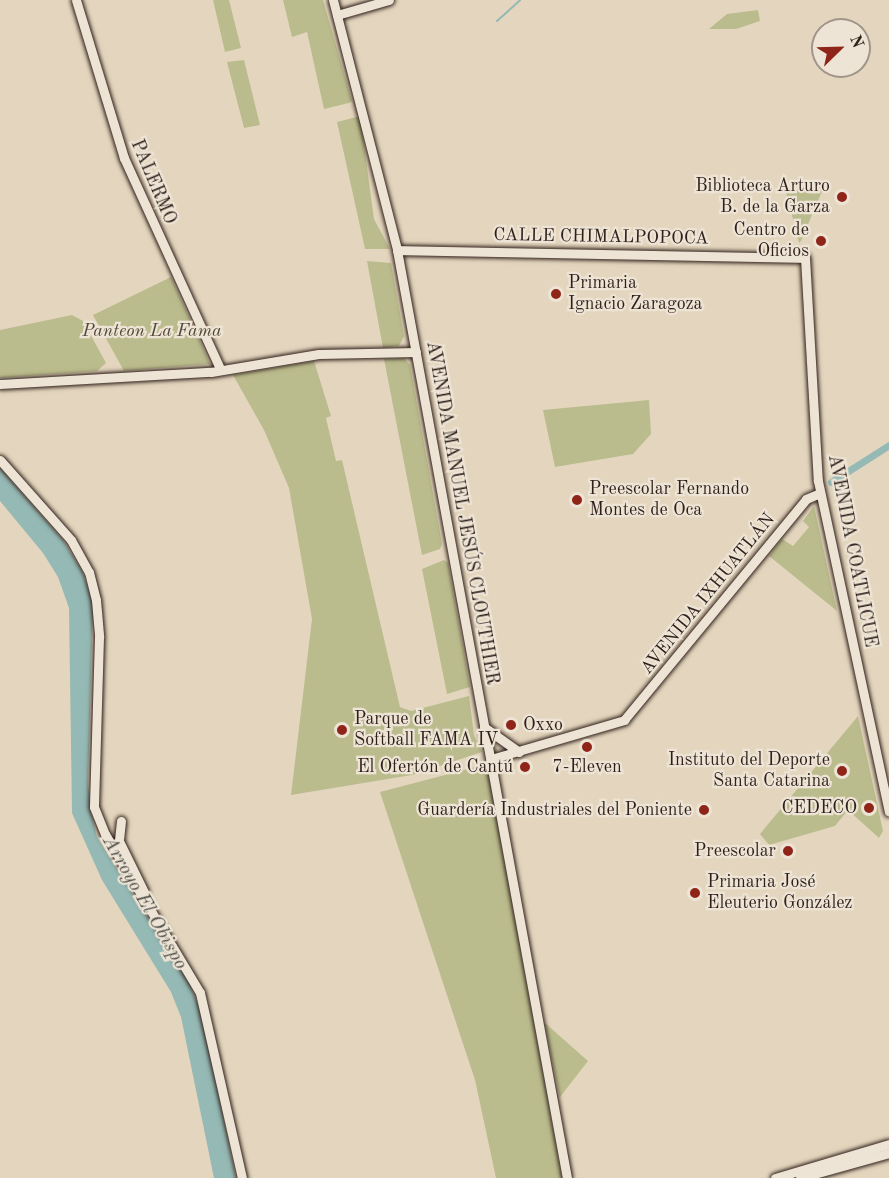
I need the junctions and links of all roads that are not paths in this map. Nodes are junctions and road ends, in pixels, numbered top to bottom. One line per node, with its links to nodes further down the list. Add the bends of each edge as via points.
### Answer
1 (76, 0): 8 (street, PALERMO, via 124,158)
2 (333, 0): 4 (street, AVENIDA MANUEL JESÚS CLOUTHIER)
3 (389, 0): 4 (street)
4 (337, 15): 5 (street, AVENIDA MANUEL JESÚS CLOUTHIER)
5 (398, 250): 6 (street, CALLE CHIMALPOPOCA); 7 (street, AVENIDA MANUEL JESÚS CLOUTHIER)
6 (805, 258): 11 (street, AVENIDA COATLICUE)
7 (416, 352): 8 (street, via 319,354); 12 (street, AVENIDA MANUEL JESÚS CLOUTHIER)
8 (220, 369): 9 (street)
9 (0, 384)
10 (0, 460): 17 (street, via 71,540 89,572 99,637 94,807 105,834)
11 (820, 492): 13 (street, AVENIDA IXHUATLÁN, via 806,500 624,720); 15 (street, AVENIDA COATLICUE)
12 (484, 727): 13 (street); 14 (street, AVENIDA MANUEL JESÚS CLOUTHIER)
13 (519, 752): 14 (street)
14 (491, 759): 22 (street, AVENIDA MANUEL JESÚS CLOUTHIER)
15 (889, 811)
16 (121, 821): 17 (street, via 119,841 141,879)
17 (145, 898): 21 (street, via 200,993)
18 (889, 1144): 23 (street)
19 (889, 1152): 20 (street)
20 (828, 1174): 24 (street)
21 (242, 1178)
22 (567, 1178)
23 (775, 1178)
24 (800, 1178)

